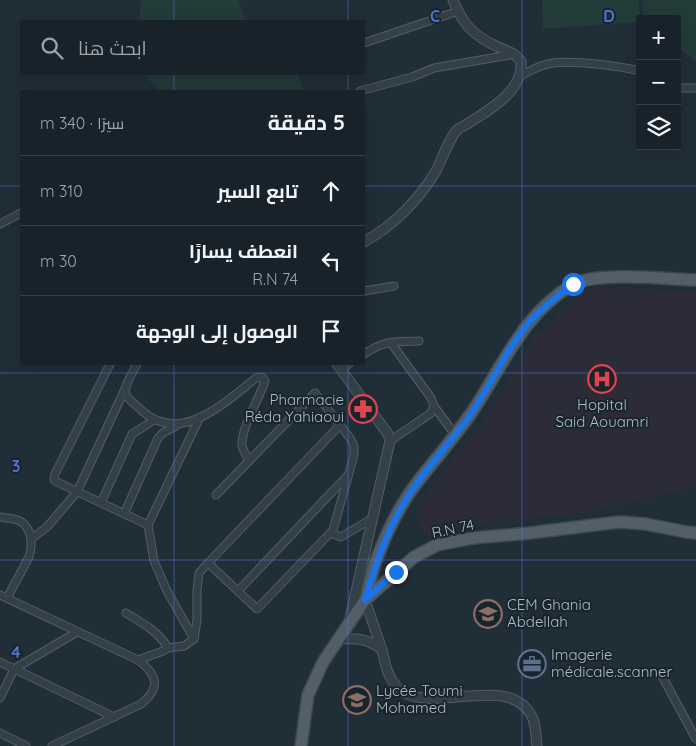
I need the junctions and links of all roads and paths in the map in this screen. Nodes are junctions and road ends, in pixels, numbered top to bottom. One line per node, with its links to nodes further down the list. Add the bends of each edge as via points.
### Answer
1 (453, 0): 2 (street)
2 (458, 11): 3 (street); 4 (street, via 477,37)
3 (365, 44)
4 (516, 54): 6 (street, via 521,61); 9 (street, via 434,68)
5 (636, 70): 6 (street, via 569,62 539,66)
6 (520, 76): 12 (street, via 497,104 456,131 416,200 391,225)
7 (681, 88): 8 (street)
8 (696, 88)
9 (364, 90)
10 (20, 214): 11 (street)
11 (0, 224)
12 (365, 241)
13 (696, 280): 28 (main road, via 609,277 573,284 533,318 515,341)
14 (394, 286): 15 (street)
15 (365, 291)
16 (419, 341): 17 (street)
17 (391, 342): 18 (street); 23 (street)
18 (365, 353)
19 (110, 365): 32 (street, via 55,474 54,480)
20 (137, 365): 22 (street)
21 (343, 366): 29 (street)
22 (125, 389): 25 (street, via 126,395); 32 (street)
23 (434, 406): 28 (street); 29 (street, via 431,413)
24 (200, 417): 26 (street); 30 (street, via 262,377 265,381 242,444); 38 (street)
25 (154, 420): 26 (street); 34 (street, via 132,434)
26 (180, 424): 35 (street, via 158,438)
27 (340, 424): 30 (street, via 315,393); 31 (street, via 354,446); 42 (street)
28 (456, 436): 46 (main road, via 415,485 395,520 377,558)
29 (390, 441): 37 (street)
30 (249, 460): 33 (street)
31 (348, 474): 39 (street); 43 (street)
32 (77, 492): 34 (street); 41 (street)
33 (216, 495)
34 (101, 503): 35 (street)
35 (124, 514): 38 (street)
36 (0, 516): 41 (street, via 21,522 27,527)
37 (373, 518): 39 (street, via 341,537 335,536); 48 (street)
38 (148, 525): 50 (street, via 154,561)
39 (334, 530): 43 (street, via 257,609)
40 (696, 533): 46 (main road, R.N 74, via 619,522 437,545 414,557)
41 (31, 539): 45 (street, via 29,557)
42 (208, 563): 43 (street); 50 (street, via 199,572)
43 (238, 591)
44 (0, 595): 45 (street)
45 (7, 598): 49 (street)
46 (365, 600): 48 (main road, R.N 74); 53 (street)
47 (126, 613): 52 (street, via 150,628)
48 (349, 624): 51 (main road, R.N 74)
49 (77, 632): 54 (street); 56 (street)
50 (194, 639): 52 (street, via 184,646)
51 (338, 639): 53 (street, via 362,639); 64 (main road, R.N 74, via 308,695)
52 (168, 648): 54 (street)
53 (382, 650): 65 (street, via 390,678 397,688 417,697 508,696 522,704 534,720)
54 (138, 660): 59 (street, via 150,671 155,688 141,704)
55 (0, 662): 56 (street)
56 (14, 669): 58 (street); 59 (street)
57 (662, 676): 61 (street)
58 (0, 698)
59 (114, 717): 63 (street)
60 (0, 733): 62 (street)
61 (696, 739)
62 (26, 746)
63 (52, 746)
64 (301, 746)
65 (537, 746)

